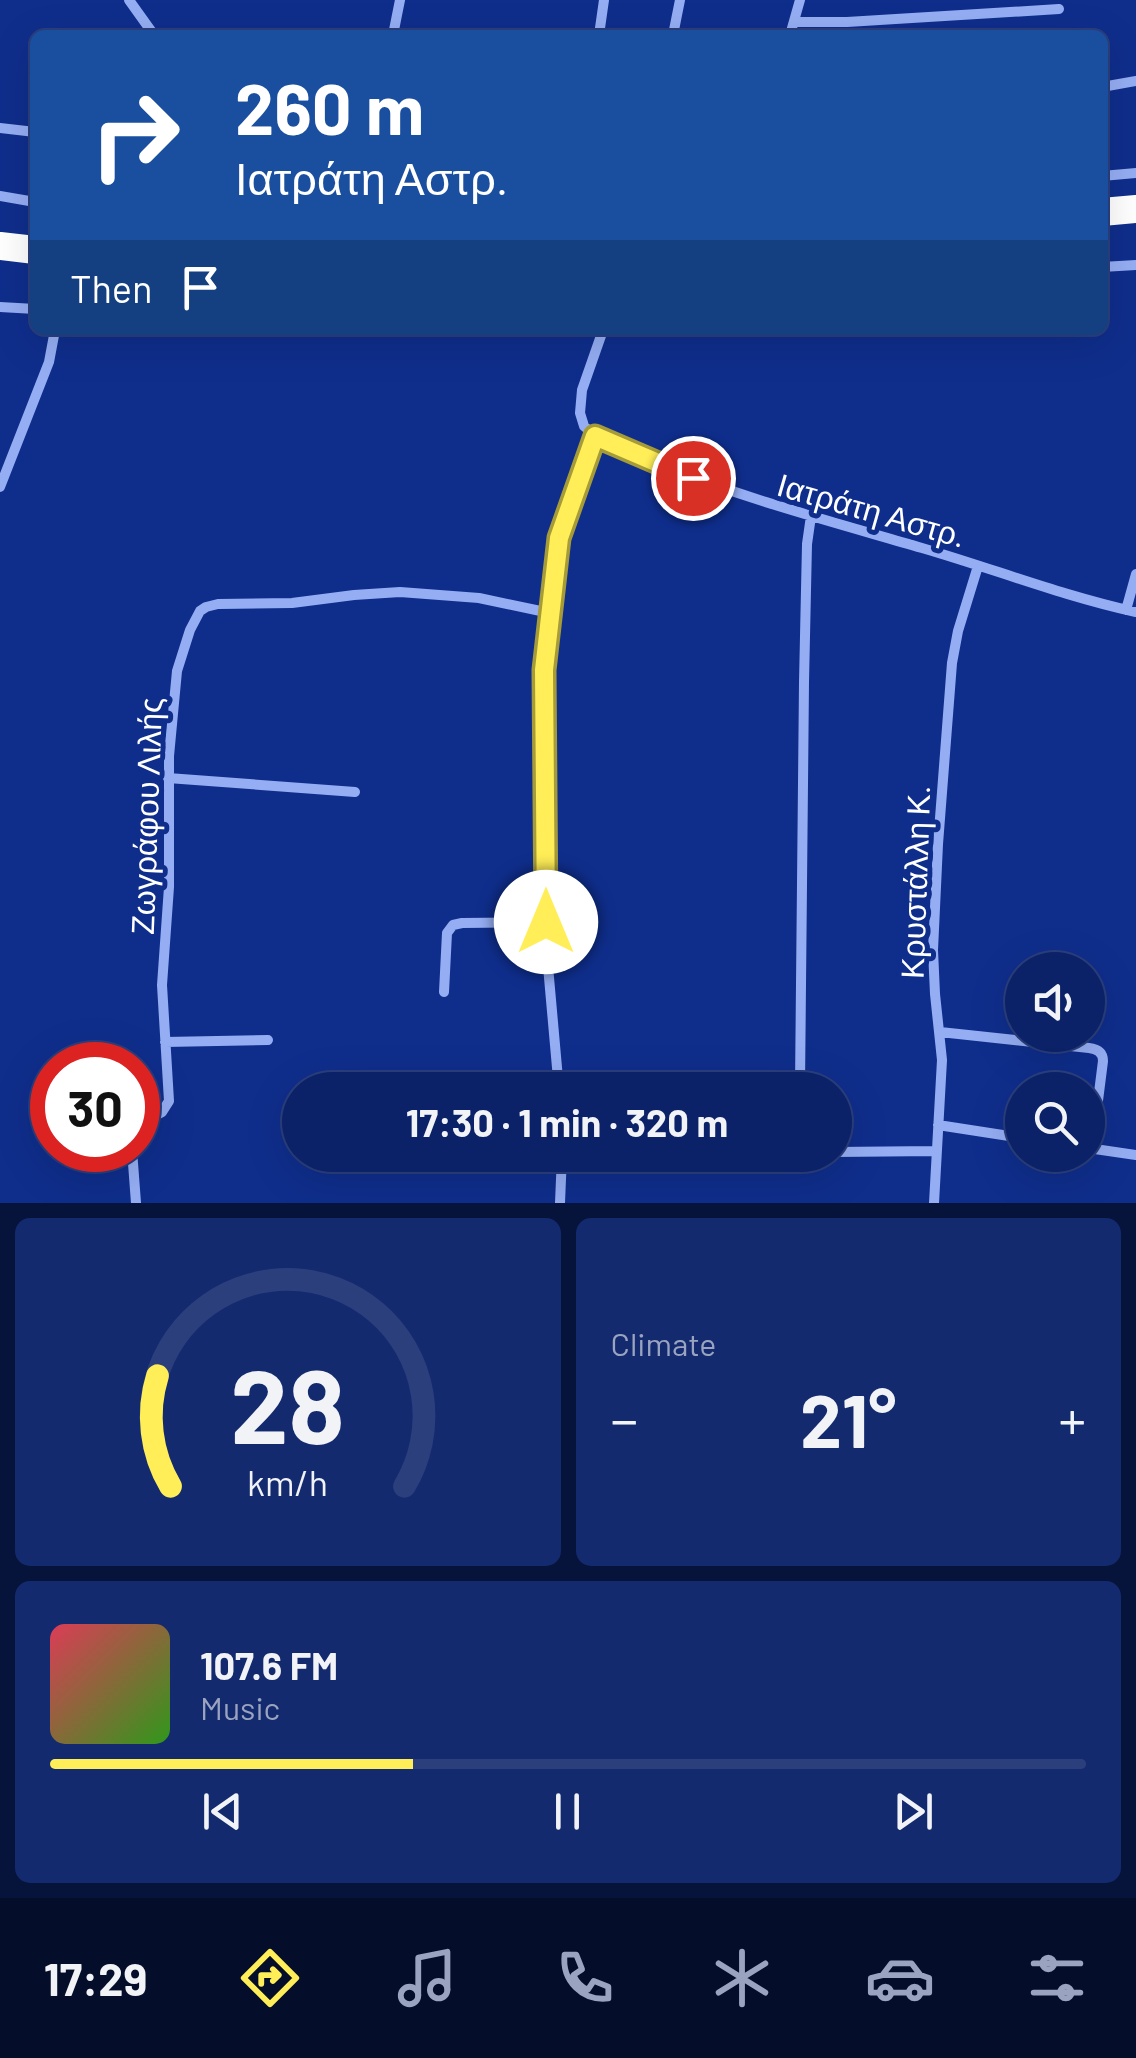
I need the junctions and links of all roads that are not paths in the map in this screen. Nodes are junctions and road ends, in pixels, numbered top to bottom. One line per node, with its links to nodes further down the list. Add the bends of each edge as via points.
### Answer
1 (129, 0): 8 (street)
2 (400, 0): 9 (street)
3 (604, 0): 10 (street)
4 (680, 0): 11 (street)
5 (800, 0): 7 (street)
6 (1059, 9): 7 (street)
7 (794, 22): 12 (street)
8 (150, 30)
9 (394, 30)
10 (600, 30)
11 (675, 30)
12 (792, 30)
13 (1136, 80): 14 (street)
14 (1108, 87)
15 (0, 128): 16 (street)
16 (30, 131)
17 (1136, 173): 18 (street)
18 (1108, 175)
19 (0, 196): 20 (street)
20 (30, 201)
21 (1136, 209): 22 (highway)
22 (1108, 211)
23 (1136, 228): 24 (highway)
24 (1108, 230)
25 (0, 246): 26 (highway)
26 (30, 249)
27 (0, 265): 30 (highway)
28 (1136, 265): 29 (street)
29 (1108, 266)
30 (30, 268)
31 (0, 308): 32 (street)
32 (30, 309)
33 (54, 335): 36 (street)
34 (600, 335): 35 (street, via 580,400 584,426)
35 (595, 436): 37 (street, Ιατράτη Αστρ., via 720,489); 41 (street, via 559,538)
36 (0, 486)
37 (811, 516): 38 (street, Ιατράτη Αστρ.); 50 (street)
38 (978, 566): 40 (street, Ιατράτη Αστρ.); 46 (street, Κρυστάλλη Κ., via 949,690 934,915)
39 (1136, 574): 40 (street)
40 (1131, 611)
41 (550, 613): 42 (street, Ζωγράφου Λιλής, via 479,598 400,592 206,606 194,620 178,671); 44 (street, via 544,670)
42 (168, 778): 43 (street); 48 (street, Ζωγράφου Λιλής)
43 (356, 792)
44 (546, 922): 45 (street, via 453,925); 49 (street)
45 (444, 992)
46 (940, 1032): 51 (street, via 1089,1048 1104,1061); 53 (street, Κρυστάλλη Κ.)
47 (268, 1040): 48 (street)
48 (165, 1042): 52 (street, Ζωγράφου Λιλής, via 169,1101)
49 (557, 1072)
50 (800, 1072)
51 (1102, 1072)
52 (160, 1113)
53 (938, 1125): 54 (street); 56 (street, Κρυστάλλη Κ.)
54 (1005, 1135)
55 (1105, 1150): 58 (street)
56 (936, 1151): 57 (street); 63 (street, Κρυστάλλη Κ.)
57 (852, 1152)
58 (1136, 1155)
59 (134, 1172): 61 (street)
60 (561, 1172): 62 (street)
61 (136, 1203)
62 (560, 1203)
63 (934, 1203)

